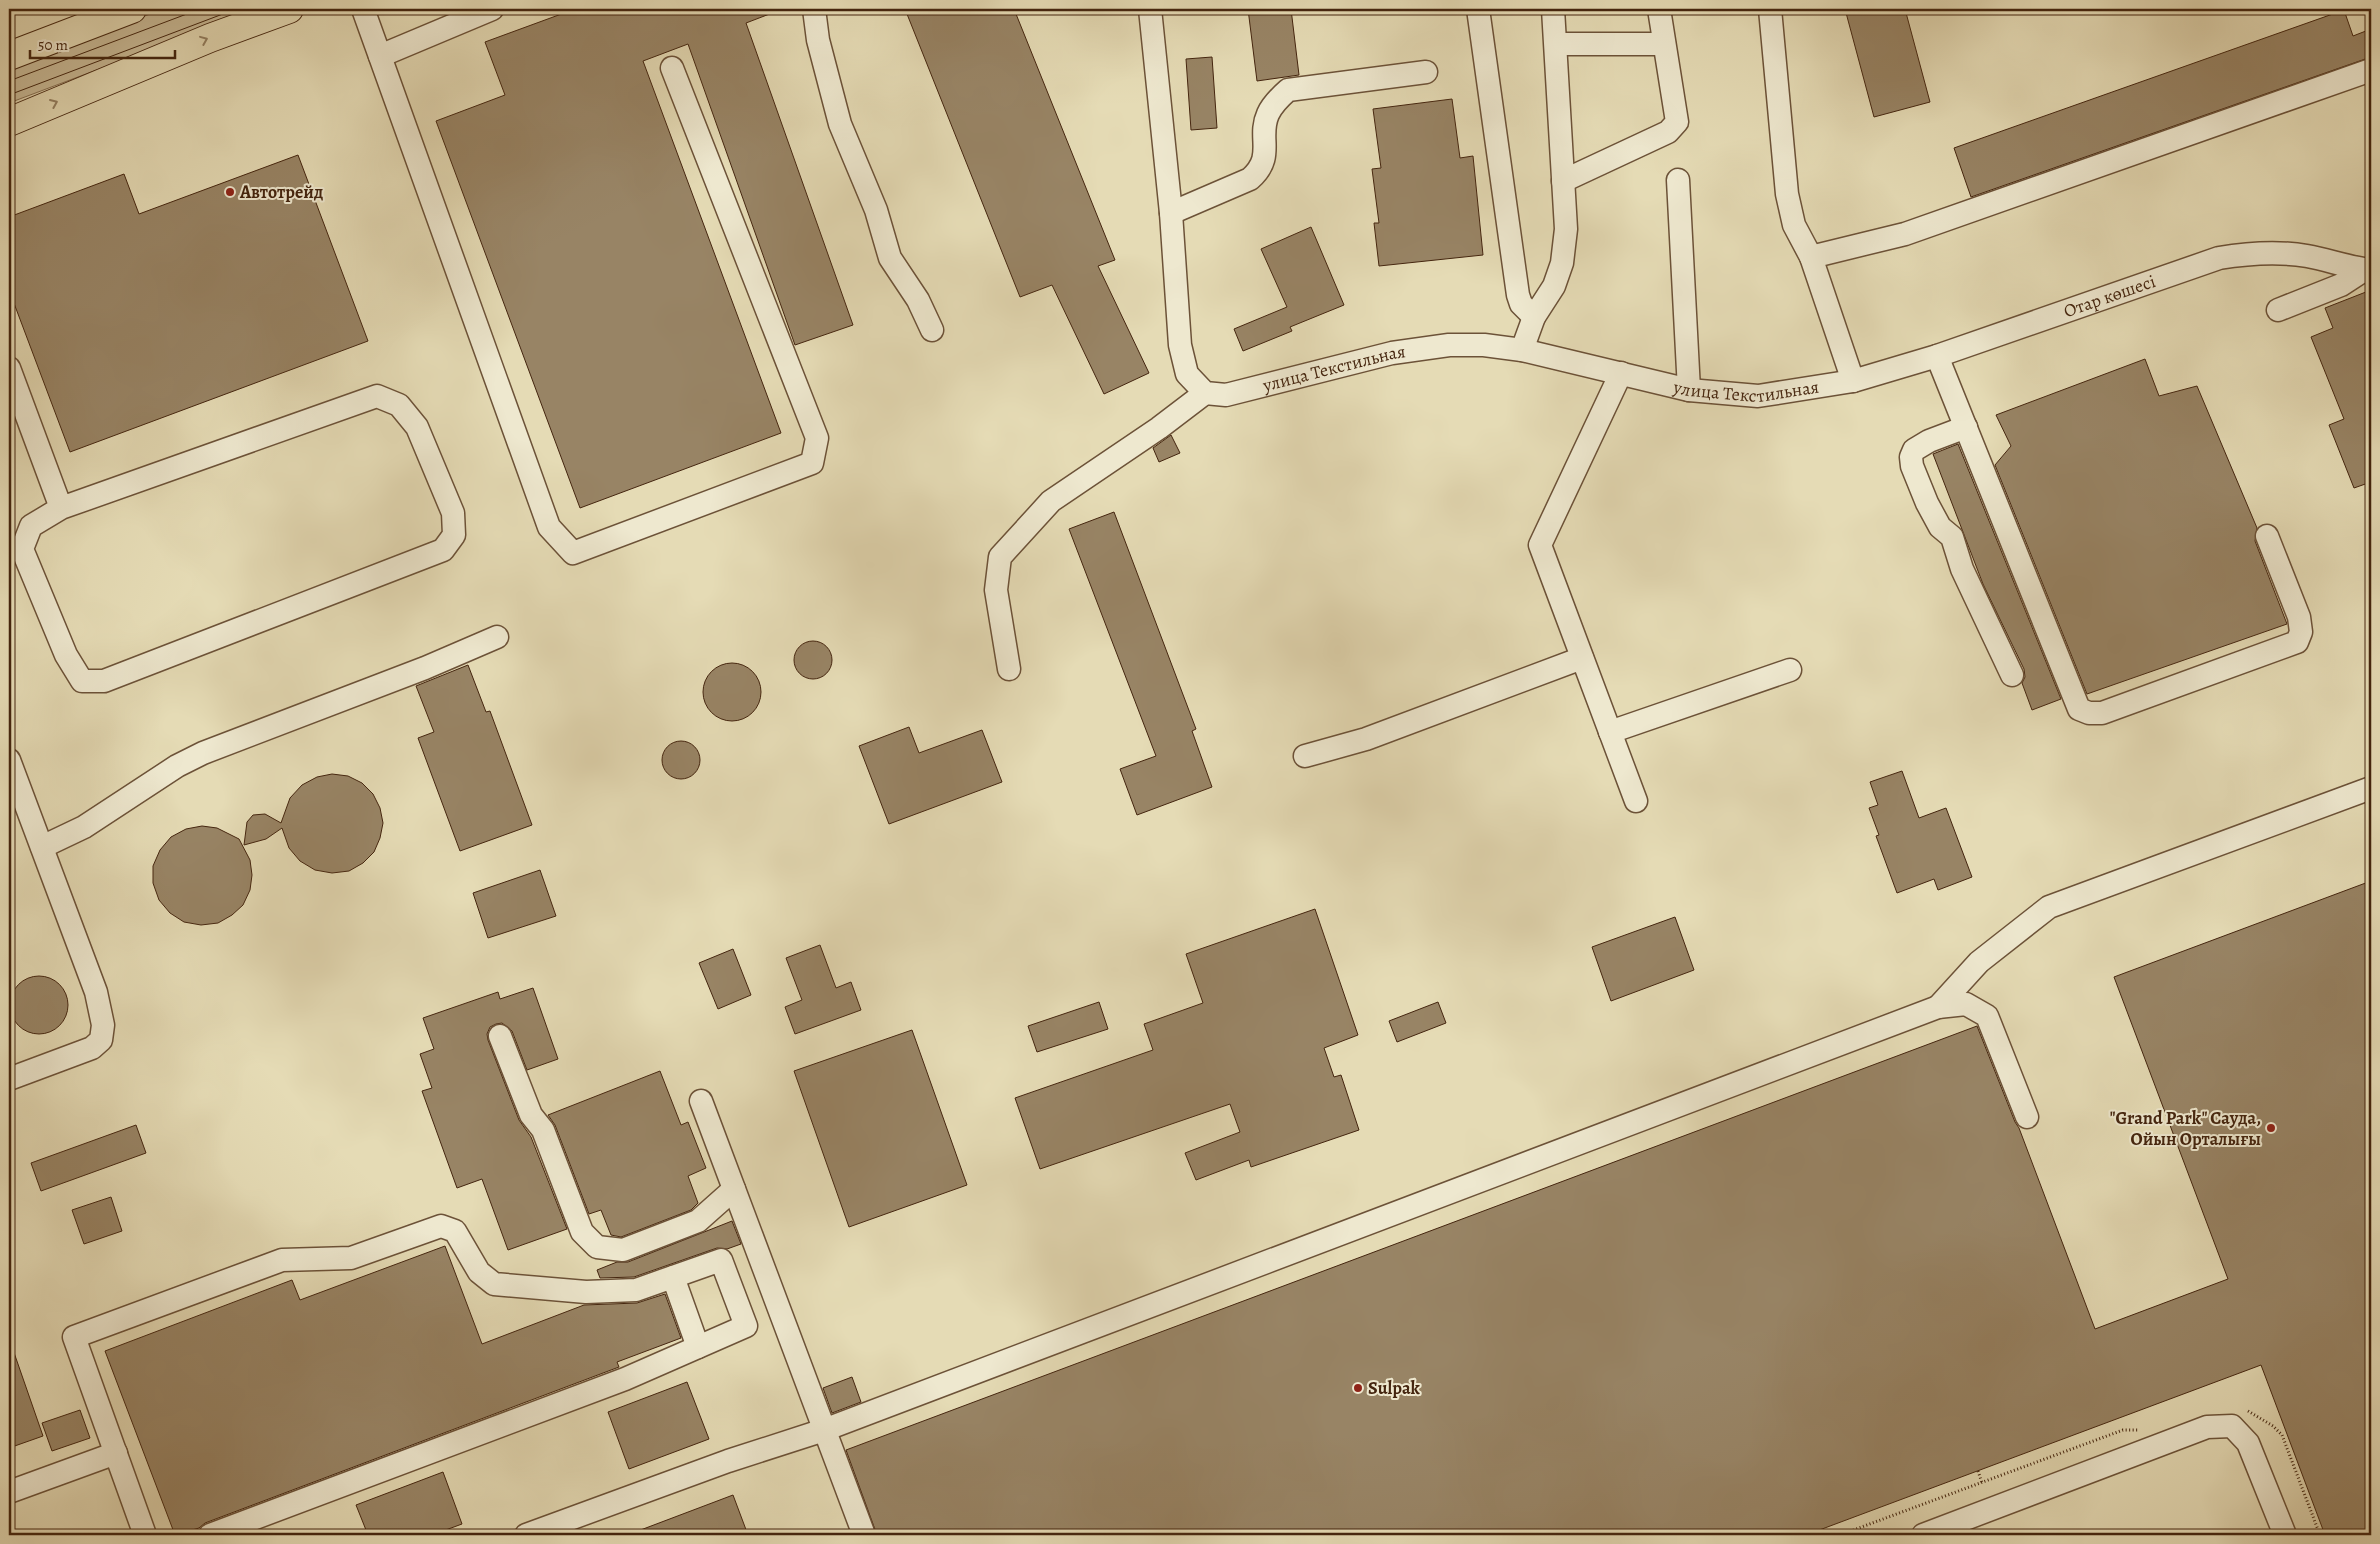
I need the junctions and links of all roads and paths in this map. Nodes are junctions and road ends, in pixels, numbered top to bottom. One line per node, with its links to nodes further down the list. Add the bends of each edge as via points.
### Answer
1 (132, 9): 13 (main road)
2 (289, 9): 18 (main road, one-way to 2, via 210,38)
3 (363, 9): 14 (street)
4 (492, 9): 14 (street)
5 (814, 9): 26 (street, via 818,40 840,124 876,210 890,258 918,300)
6 (1150, 9): 21 (street)
7 (1478, 9): 25 (street, via 1518,295 1521,304)
8 (1554, 9): 11 (street)
9 (1659, 9): 12 (street)
10 (1770, 9): 22 (street, via 1787,194 1794,224)
11 (1556, 44): 12 (street); 20 (street)
12 (1664, 44): 20 (street, via 1677,122 1668,132)
13 (9, 56)
14 (380, 56): 15 (street, via 549,528 573,553 812,464 817,438)
15 (672, 68)
16 (2371, 70): 22 (street, via 1905,234)
17 (1426, 72): 21 (street, via 1288,90 1267,115 1263,164 1257,172 1250,179)
18 (9, 122)
19 (1678, 180): 32 (street)
20 (1562, 181): 25 (street, via 1566,229 1562,263 1554,286)
21 (1171, 213): 33 (street, via 1180,345 1186,374)
22 (1811, 257): 31 (street)
23 (2368, 270): 24 (street, via 2341,285); 28 (street, Отар көшесі, via 2272,252 2219,258)
24 (2278, 310)
25 (1534, 317): 27 (street)
26 (932, 330)
27 (1522, 350): 30 (street, улица Текстильная); 33 (street, улица Текстильная, via 1449,345 1392,352 1226,395)
28 (1937, 356): 31 (street, Отар көшесі); 34 (street)
29 (9, 368): 35 (street)
30 (1621, 373): 32 (street, улица Текстильная); 38 (street, via 1540,545)
31 (1853, 381): 32 (street, улица Текстильная, via 1758,396)
32 (1689, 390)
33 (1205, 393): 39 (street, via 1051,501 1000,557 996,590)
34 (1966, 427): 36 (street, via 2080,709 2089,713 2102,713 2297,642 2302,632 2299,617); 41 (street, via 1914,450 1912,466 1940,527 1952,537 1962,569)
35 (61, 508): 35 (street, via 377,396 399,405 418,427 453,514 454,535 443,550 104,681 82,681 66,655 22,549 31,526)
36 (2267, 536)
37 (498, 637): 47 (street, via 203,753 177,766 84,827)
38 (1582, 658): 42 (street); 43 (street, via 1366,739)
39 (1009, 669)
40 (1790, 670): 42 (street)
41 (2012, 675)
42 (1610, 732): 46 (street)
43 (1304, 756)
44 (9, 760): 47 (street)
45 (2371, 788): 48 (street, via 2049,908 1980,962)
46 (1636, 801)
47 (42, 848): 50 (street, via 96,992 103,1025 101,1040 92,1048)
48 (1938, 1007): 52 (street, via 1966,1004 1988,1016); 56 (street)
49 (500, 1036): 53 (street, via 530,1115 543,1130 582,1232 597,1247 623,1250 698,1221)
50 (9, 1079)
51 (701, 1101): 53 (street)
52 (2027, 1117)
53 (734, 1189): 56 (street)
54 (673, 1277): 55 (street); 55 (street, via 721,1260 746,1326); 57 (street, via 636,1290 586,1292 494,1284 479,1272 455,1231 441,1226 351,1258 282,1260 74,1337)
55 (698, 1347): 62 (street, via 625,1379)
56 (824, 1430): 63 (street, via 728,1461); 64 (street)
57 (116, 1452): 60 (street); 61 (street)
58 (1978, 1471): 59 (path)
59 (1982, 1483)
60 (9, 1492)
61 (145, 1535)
62 (210, 1535)
63 (526, 1535)
64 (864, 1535)
65 (1924, 1535): 66 (street, via 2207,1427 2232,1426 2248,1443)
66 (2285, 1535)

